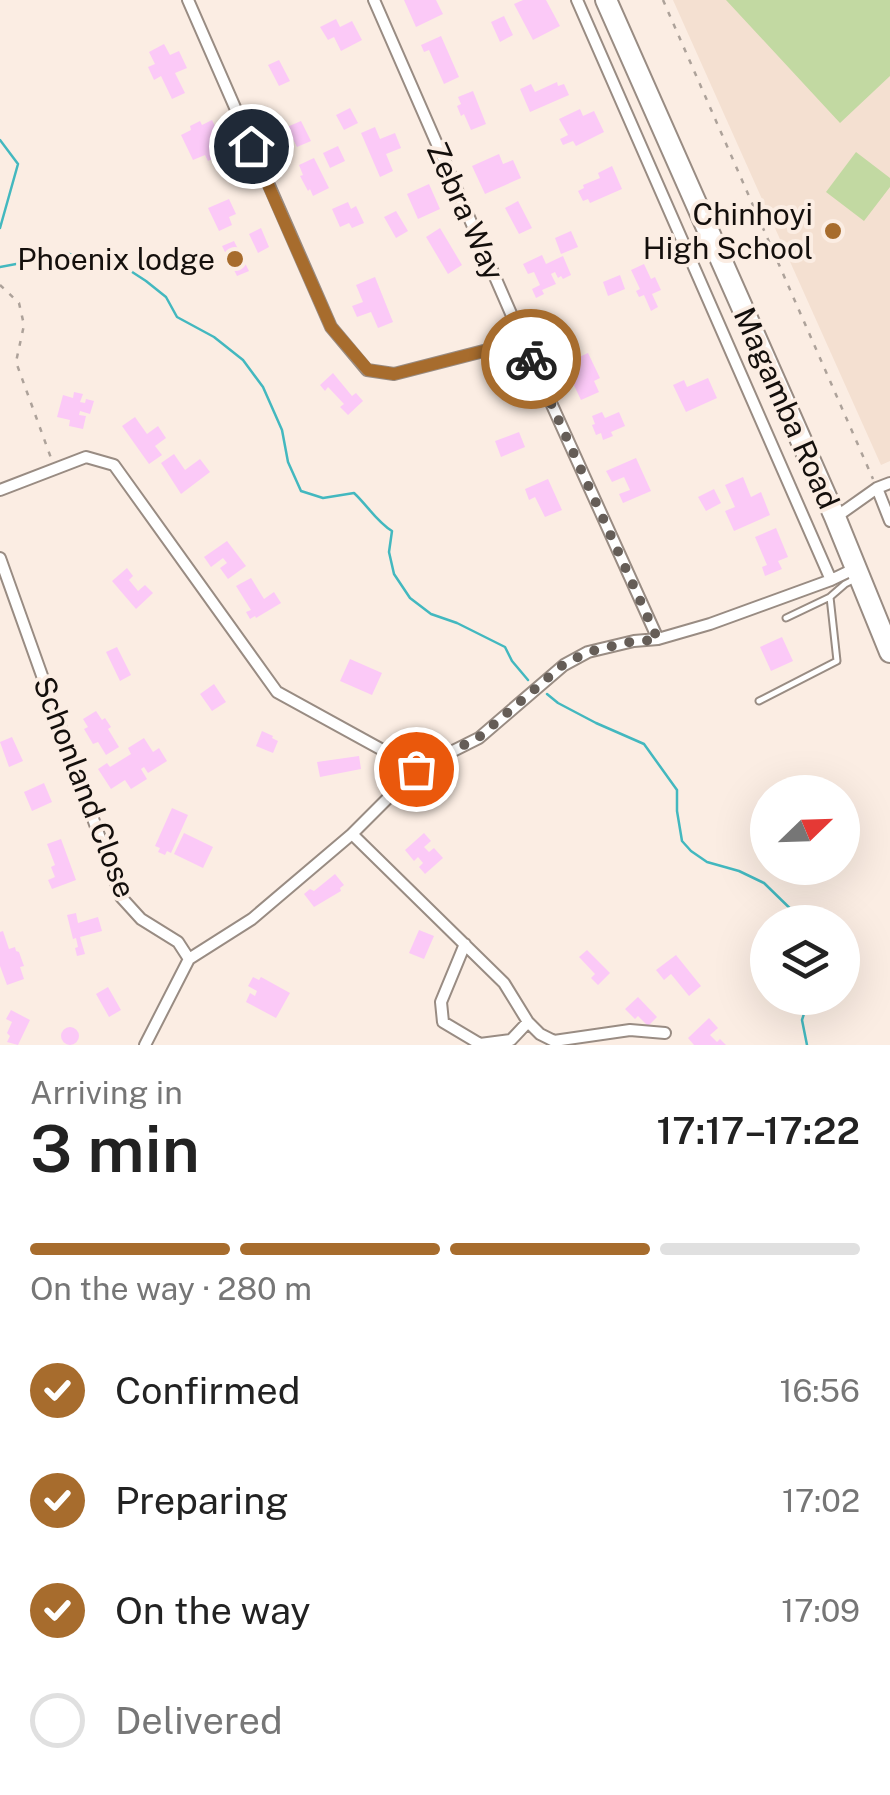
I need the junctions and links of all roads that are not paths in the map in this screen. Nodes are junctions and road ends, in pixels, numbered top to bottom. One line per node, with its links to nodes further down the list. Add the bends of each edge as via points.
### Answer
1 (188, 0): 5 (street, via 331,327 368,370 394,374)
2 (374, 0): 5 (street, Zebra Way)
3 (577, 0): 13 (street)
4 (606, 0): 9 (highway, Magamba Road)
5 (523, 341): 16 (street, Zebra Way)
6 (890, 483): 7 (street)
7 (878, 488): 9 (street); 10 (street)
8 (0, 490): 19 (street, via 86,457 114,465 277,692)
9 (835, 518): 12 (highway, Magamba Road)
10 (890, 521)
11 (0, 558): 22 (street, Schonland Close, via 121,897 178,942)
12 (858, 572): 13 (street); 14 (lane); 17 (highway, Magamba Road)
13 (831, 580): 16 (street)
14 (830, 597): 15 (lane); 18 (lane, via 837,661)
15 (786, 618)
16 (658, 640): 19 (street, via 588,652 564,664 478,738)
17 (890, 652)
18 (759, 701)
19 (416, 769): 20 (street)
20 (352, 834): 21 (street); 22 (street, via 252,918)
21 (466, 944): 23 (street); 23 (street, via 440,1002 443,1022 480,1044 510,1040)
22 (188, 959): 25 (street)
23 (528, 1022): 24 (street, via 554,1041 630,1030)
24 (665, 1033)
25 (145, 1045)

